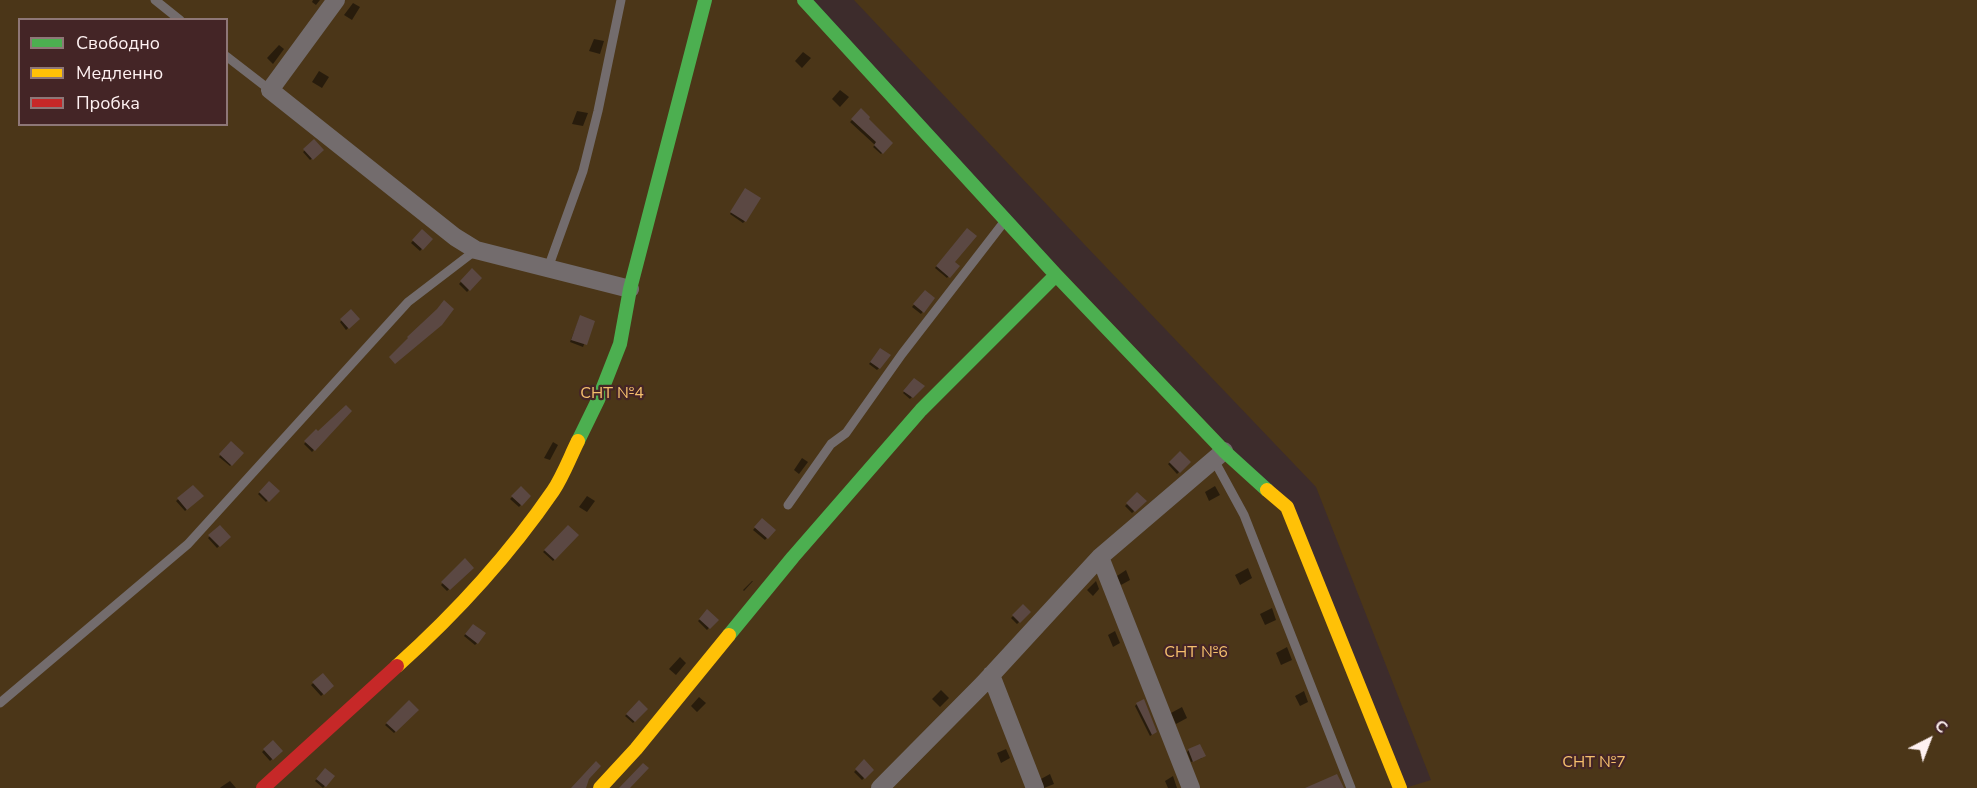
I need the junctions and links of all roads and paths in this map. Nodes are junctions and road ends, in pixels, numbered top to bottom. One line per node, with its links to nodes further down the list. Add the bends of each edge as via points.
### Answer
1 (156, 0): 6 (lane)
2 (336, 0): 8 (street)
3 (621, 0): 11 (lane, via 583,171)
4 (705, 0): 13 (street)
5 (804, 0): 9 (street)
6 (178, 18)
7 (228, 58): 8 (lane)
8 (270, 90): 10 (street)
9 (1005, 220): 12 (street); 15 (lane)
10 (476, 250): 11 (street); 18 (lane, via 408,302 188,544)
11 (548, 268): 13 (street)
12 (1056, 274): 14 (street); 20 (street, via 921,410 793,556)
13 (630, 289): 19 (street, via 620,344 598,400 554,489 501,560 439,628)
14 (1219, 455): 16 (street); 24 (lane); 25 (street, via 1287,507)
15 (788, 505)
16 (1100, 557): 17 (street); 23 (street)
17 (991, 675): 21 (street); 22 (street)
18 (0, 703)
19 (263, 788)
20 (600, 788)
21 (880, 788)
22 (1035, 788)
23 (1191, 788)
24 (1351, 788)
25 (1400, 788)

